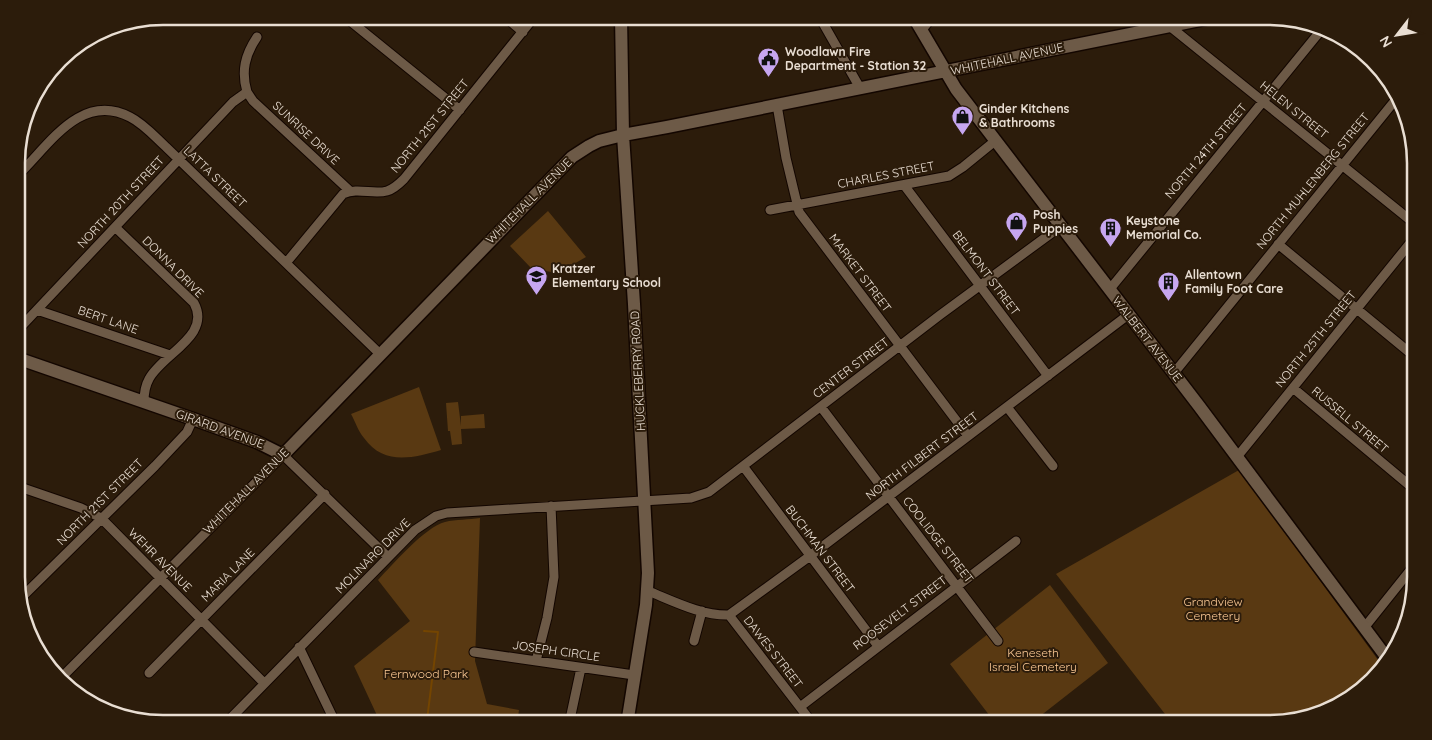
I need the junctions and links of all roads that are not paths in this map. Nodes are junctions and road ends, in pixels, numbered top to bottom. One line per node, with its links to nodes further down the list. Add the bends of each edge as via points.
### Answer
1 (355, 25): 20 (street)
2 (515, 25): 11 (street)
3 (528, 25): 11 (street, NORTH 21ST STREET)
4 (621, 25): 21 (street, HUCKLEBERRY ROAD)
5 (824, 25): 15 (street)
6 (918, 25): 10 (street, WALBERT AVENUE)
7 (926, 25): 10 (street)
8 (1175, 25): 9 (street, WHITEHALL AVENUE)
9 (1170, 26): 14 (street, WHITEHALL AVENUE); 17 (street, HELEN STREET)
10 (921, 31): 14 (street, WALBERT AVENUE)
11 (523, 32): 20 (street, NORTH 21ST STREET)
12 (1318, 34): 17 (street, NORTH 24TH STREET)
13 (257, 37): 16 (street, via 250,47 244,68)
14 (945, 72): 15 (street, WHITEHALL AVENUE); 22 (street, WALBERT AVENUE)
15 (860, 88): 19 (street, WHITEHALL AVENUE)
16 (247, 92): 23 (street, NORTH 20TH STREET, via 233,102); 27 (street, SUNRISE DRIVE)
17 (1263, 102): 24 (street, HELEN STREET); 37 (street, NORTH 24TH STREET)
18 (1393, 103): 24 (street, NORTH MUHLENBERG STREET)
19 (777, 105): 21 (street, WHITEHALL AVENUE); 28 (street, MARKET STREET)
20 (460, 110): 27 (street, NORTH 21ST STREET, via 396,186 383,192)
21 (623, 134): 44 (street, WHITEHALL AVENUE, via 589,146 572,157); 63 (street, HUCKLEBERRY ROAD)
22 (995, 140): 26 (street, CHARLES STREET, via 949,176); 31 (street, WALBERT AVENUE)
23 (179, 160): 25 (street, LATTA STREET, via 130,117 98,111 72,121); 32 (street, NORTH 20TH STREET); 35 (street, LATTA STREET)
24 (1342, 166): 30 (street, HELEN STREET); 33 (street, NORTH MUHLENBERG STREET)
25 (25, 168)
26 (904, 185): 28 (street, CHARLES STREET); 36 (street, BELMONT STREET)
27 (350, 191): 35 (street, via 338,199)
28 (797, 205): 29 (street, CHARLES STREET); 42 (street, MARKET STREET)
29 (770, 210)
30 (1407, 218)
31 (1061, 226): 36 (street, CENTER STREET); 37 (street, WALBERT AVENUE)
32 (115, 227): 38 (street, NORTH 20TH STREET); 45 (street, DONNA DRIVE, via 197,308 199,322 195,331)
33 (1278, 244): 39 (street); 47 (street, NORTH MUHLENBERG STREET)
34 (1407, 247): 39 (street, NORTH 25TH STREET)
35 (286, 263): 44 (street, LATTA STREET)
36 (979, 286): 42 (street, CENTER STREET); 48 (street, BELMONT STREET)
37 (1110, 289): 40 (street, WALBERT AVENUE)
38 (37, 310): 41 (street, NORTH 20TH STREET); 45 (street, BERT LANE)
39 (1357, 310): 43 (street); 49 (street, NORTH 25TH STREET)
40 (1128, 314): 47 (street, WALBERT AVENUE); 48 (street, NORTH FILBERT STREET)
41 (25, 323)
42 (900, 347): 51 (street, CENTER STREET); 54 (street, MARKET STREET)
43 (1407, 351)
44 (380, 354): 55 (street, WHITEHALL AVENUE)
45 (170, 355): 50 (street, DONNA DRIVE, via 149,379)
46 (25, 361): 50 (street, GIRARD AVENUE)
47 (1174, 373): 56 (street, WALBERT AVENUE)
48 (1048, 376): 52 (street, NORTH FILBERT STREET)
49 (1293, 388): 56 (street, NORTH 25TH STREET); 59 (street, RUSSELL STREET)
50 (144, 402): 53 (street, GIRARD AVENUE)
51 (821, 407): 57 (street, CENTER STREET); 62 (street, COOLIDGE STREET)
52 (1007, 407): 54 (street, NORTH FILBERT STREET); 58 (street)
53 (193, 419): 55 (street, GIRARD AVENUE); 65 (street, NORTH 21ST STREET, via 186,432)
54 (968, 436): 62 (street, NORTH FILBERT STREET)
55 (283, 455): 61 (street, GIRARD AVENUE); 70 (street, WHITEHALL AVENUE)
56 (1237, 457): 77 (street, WALBERT AVENUE)
57 (743, 466): 63 (street, CENTER STREET, via 700,496); 67 (street, BUCHMAN STREET)
58 (1053, 466)
59 (1407, 483)
60 (25, 489): 65 (street, WEHR AVENUE)
61 (324, 494): 68 (street, GIRARD AVENUE); 76 (street, MARIA LANE)
62 (888, 497): 67 (street, NORTH FILBERT STREET); 71 (street, COOLIDGE STREET)
63 (645, 501): 64 (street, MOLINARO DRIVE); 72 (street, HUCKLEBERRY ROAD)
64 (551, 506): 68 (street, MOLINARO DRIVE, via 436,516 415,530); 84 (street, via 554,577)
65 (101, 518): 70 (street, WEHR AVENUE); 73 (street, NORTH 21ST STREET)
66 (1016, 540): 71 (street, ROOSEVELT STREET)
67 (810, 556): 75 (street, NORTH FILBERT STREET); 80 (street, BUCHMAN STREET)
68 (388, 557): 81 (street, MOLINARO DRIVE)
69 (1407, 574): 77 (street)
70 (161, 577): 76 (street, WEHR AVENUE); 87 (street, WHITEHALL AVENUE)
71 (958, 586): 79 (street, COOLIDGE STREET); 80 (street, ROOSEVELT STREET)
72 (648, 590): 74 (street, DAWES STREET); 88 (street, HUCKLEBERRY ROAD)
73 (26, 593)
74 (702, 611): 75 (street, DAWES STREET); 78 (street)
75 (729, 615): 90 (street, DAWES STREET)
76 (201, 620): 86 (street, MARIA LANE); 89 (street, WEHR AVENUE)
77 (1364, 628): 83 (street, WALBERT AVENUE)
78 (694, 641)
79 (998, 641)
80 (878, 646): 90 (street, ROOSEVELT STREET)
81 (299, 647): 89 (street, MOLINARO DRIVE); 92 (street)
82 (474, 652): 84 (street, JOSEPH CIRCLE)
83 (1384, 654)
84 (536, 660): 85 (street, JOSEPH CIRCLE)
85 (581, 668): 88 (street, JOSEPH CIRCLE); 93 (street)
86 (150, 673)
87 (65, 674)
88 (634, 675): 94 (street, HUCKLEBERRY ROAD)
89 (264, 683): 91 (street, MOLINARO DRIVE)
90 (800, 707): 95 (street, DAWES STREET)
91 (234, 715)
92 (332, 715)
93 (571, 715)
94 (628, 715)
95 (806, 715)

